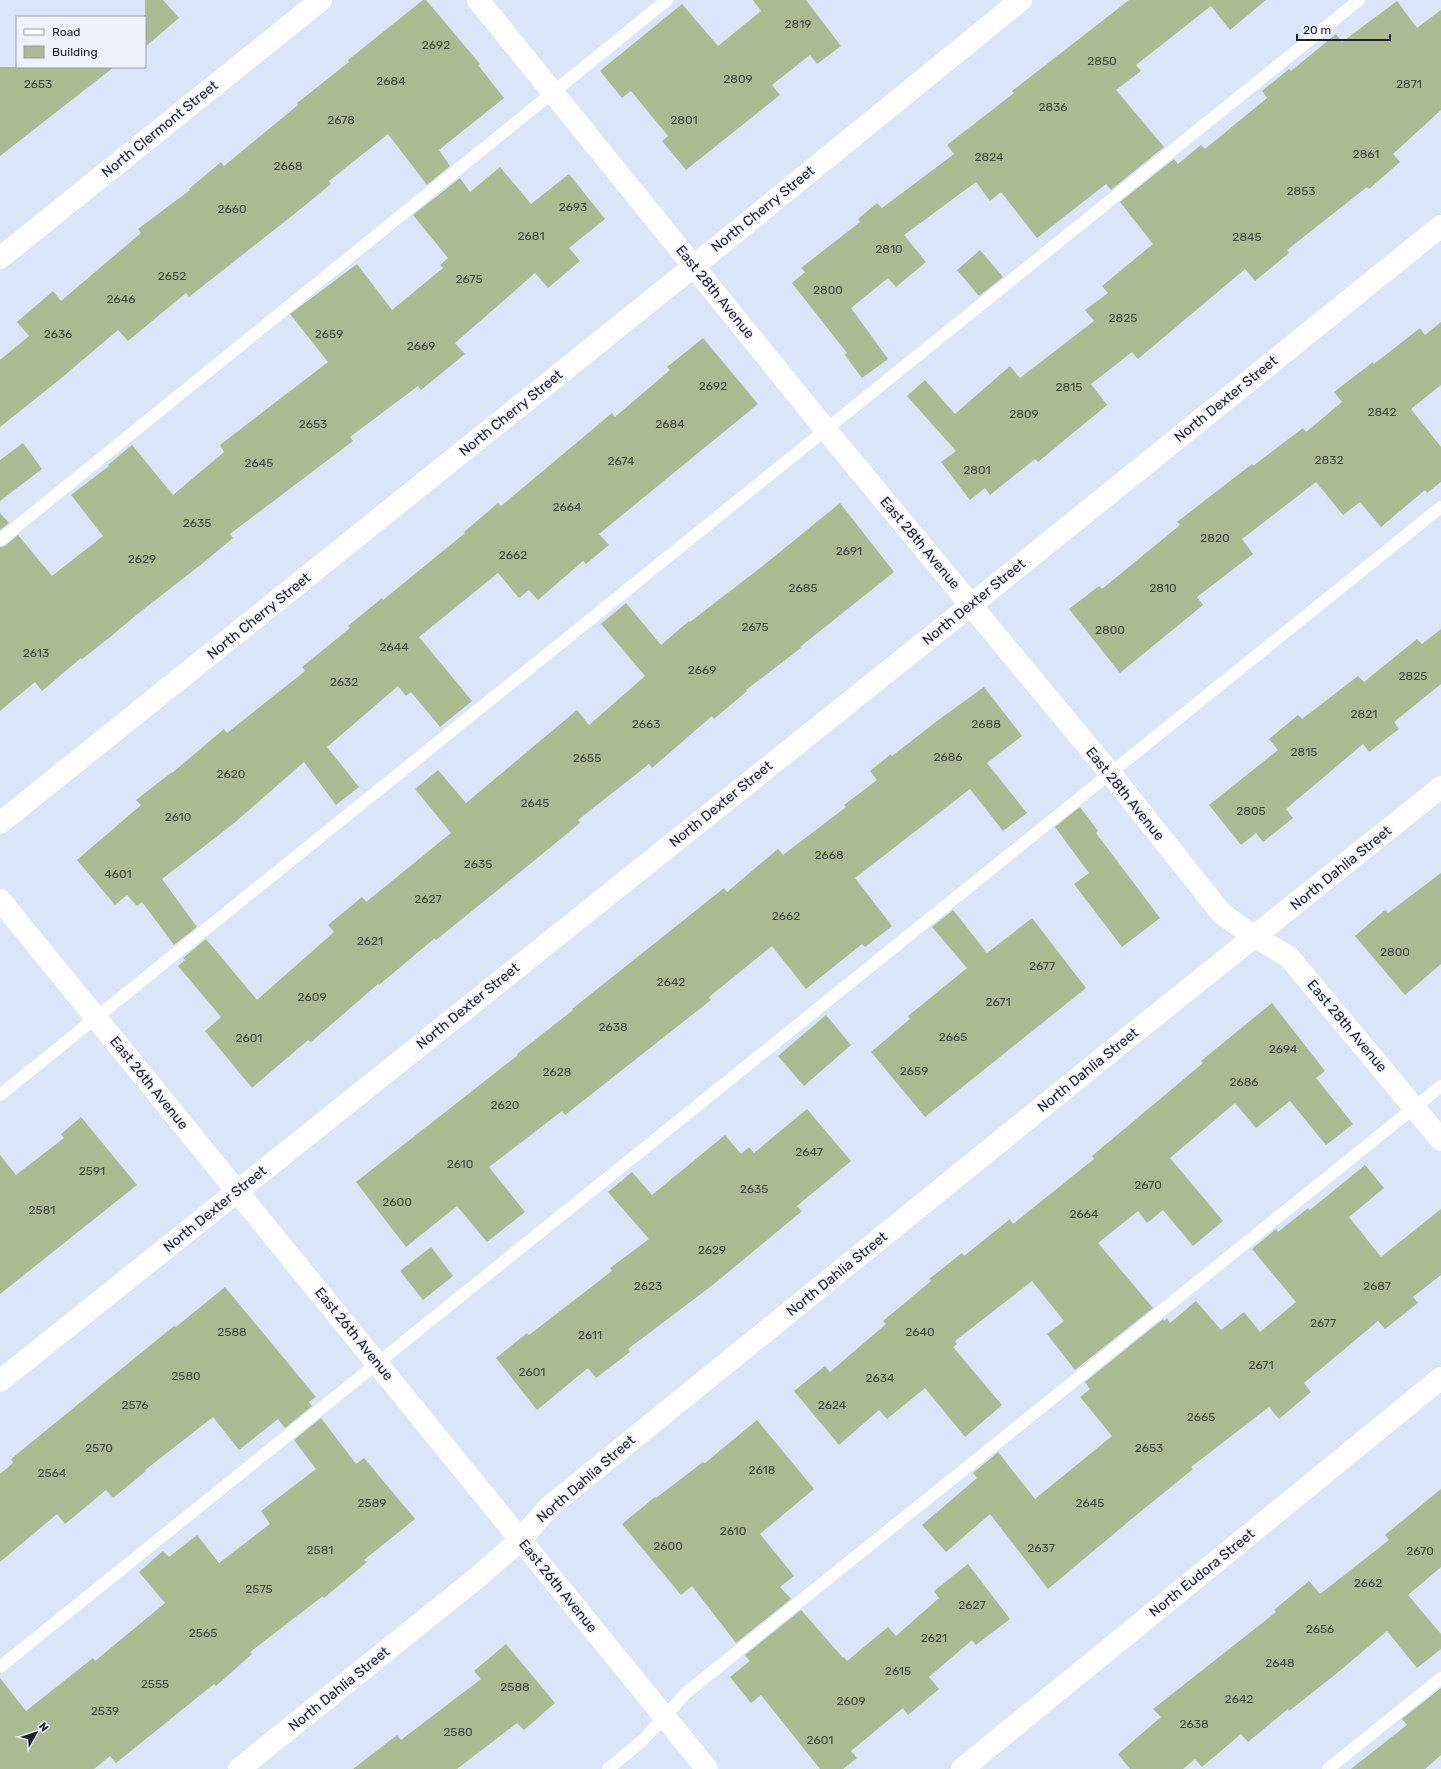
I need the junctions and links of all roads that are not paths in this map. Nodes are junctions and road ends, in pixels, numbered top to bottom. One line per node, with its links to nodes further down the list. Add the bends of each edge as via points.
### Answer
1 (321, 0): 8 (street, North Clermont Street)
2 (478, 0): 6 (street, East 28th Avenue)
3 (667, 0): 6 (lane)
4 (1021, 0): 9 (street, North Cherry Street)
5 (1360, 0): 10 (lane)
6 (552, 93): 9 (street, East 28th Avenue); 12 (lane)
7 (1441, 226): 13 (street, North Dexter Street)
8 (0, 258)
9 (694, 266): 10 (street, East 28th Avenue); 16 (street, North Cherry Street)
10 (826, 430): 13 (street, East 28th Avenue); 19 (lane)
11 (1441, 507): 14 (lane)
12 (0, 540)
13 (970, 605): 14 (street, East 28th Avenue); 24 (street, North Dexter Street)
14 (1110, 773): 18 (street, East 28th Avenue, via 1222,914); 25 (lane)
15 (1441, 787): 18 (street, North Dahlia Street)
16 (0, 823)
17 (0, 900): 19 (street, East 26th Avenue)
18 (1255, 937): 22 (street, East 28th Avenue, via 1289,957); 28 (street, North Dahlia Street, via 549,1507)
19 (96, 1018): 21 (lane); 24 (street, East 26th Avenue)
20 (1441, 1086): 22 (lane)
21 (0, 1095)
22 (1415, 1107): 23 (street, East 28th Avenue); 31 (lane, via 686,1693)
23 (1441, 1140)
24 (237, 1190): 25 (street, East 26th Avenue); 27 (street, North Dexter Street)
25 (377, 1363): 28 (street, East 26th Avenue); 29 (lane)
26 (1441, 1378): 35 (street, North Eudora Street)
27 (0, 1381)
28 (520, 1540): 31 (street, East 26th Avenue); 32 (street, North Dahlia Street, via 478,1577)
29 (0, 1667)
30 (1441, 1678): 36 (lane)
31 (664, 1717): 33 (lane, via 642,1741); 34 (street, East 26th Avenue)
32 (239, 1769)
33 (608, 1769)
34 (706, 1769)
35 (962, 1769)
36 (1328, 1769)

